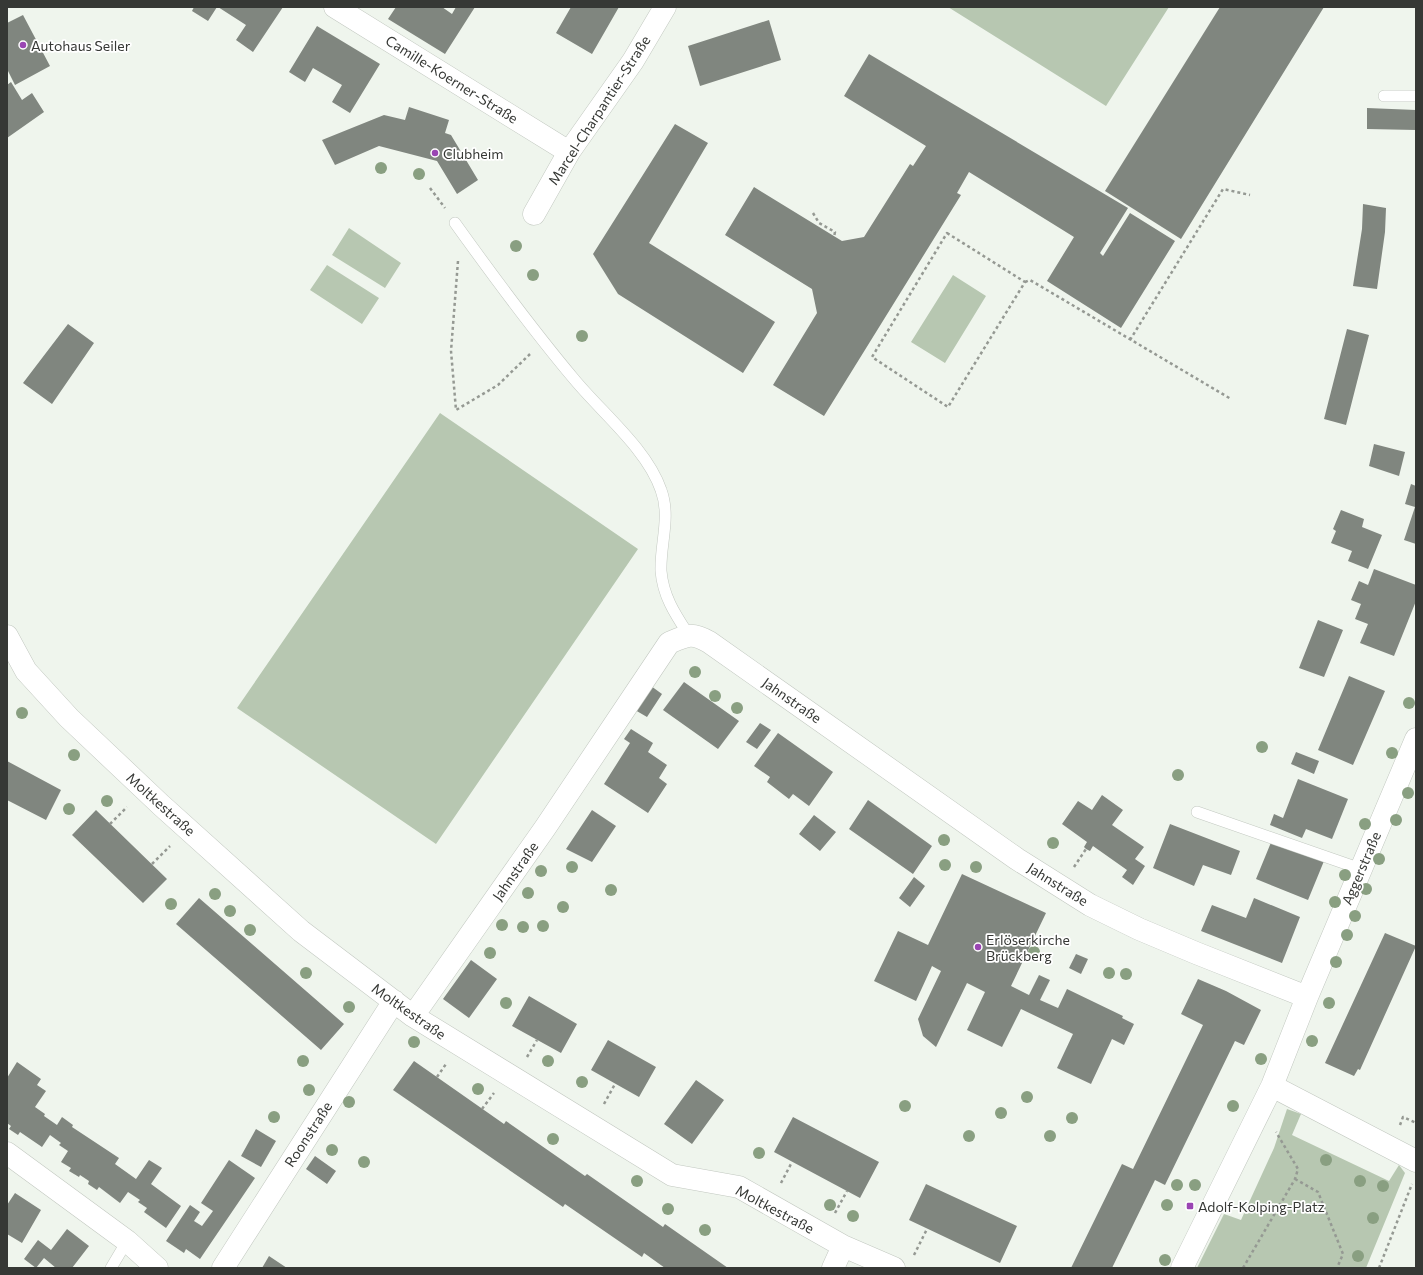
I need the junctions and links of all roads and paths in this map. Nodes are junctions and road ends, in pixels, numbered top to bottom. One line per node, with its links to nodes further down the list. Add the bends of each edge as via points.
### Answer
1 (334, 7): 5 (street, Camille-Koerner-Straße)
2 (665, 7): 5 (street, Marcel-Charpantier-Straße, via 633,61)
3 (1384, 96): 4 (lane)
4 (1416, 96)
5 (569, 152): 9 (street, Marcel-Charpantier-Straße)
6 (430, 188): 10 (path)
7 (1250, 195): 13 (path, via 1223,189)
8 (813, 213): 11 (path, via 820,223 835,232)
9 (534, 214)
10 (455, 223): 14 (lane); 14 (path, via 459,251 451,351 456,410 498,385)
11 (834, 237)
12 (1024, 282): 12 (path, via 947,233 872,357 948,407); 13 (path, via 1030,280)
13 (1130, 340): 15 (path)
14 (544, 341): 16 (lane, via 574,379 640,452 661,491 666,528 661,572 669,604)
15 (1231, 399)
16 (688, 634): 21 (street, Jahnstraße, via 700,636 709,642 1017,858 1090,905 1139,929); 23 (street, Jahnstraße, via 669,643 545,828)
17 (7, 636): 22 (street, Moltkestraße, via 26,671 69,718 301,931)
18 (1416, 739): 20 (street, Aggerstraße)
19 (1197, 812): 20 (lane)
20 (1361, 869): 21 (street, Aggerstraße)
21 (1306, 997): 24 (street)
22 (394, 1001): 23 (street, Moltkestraße); 35 (street, Roonstraße)
23 (413, 1016): 31 (street, Moltkestraße, via 672,1175 739,1187)
24 (1272, 1086): 25 (street); 27 (street)
25 (1261, 1106): 28 (path, via 1298,1169); 37 (street)
26 (7, 1153): 30 (street)
27 (1415, 1171): 40 (path)
28 (1295, 1179): 38 (path); 39 (path, via 1318,1192 1342,1254)
29 (927, 1229): 32 (path)
30 (127, 1241): 33 (lane); 34 (street)
31 (843, 1246): 32 (street, Moltkestraße); 36 (street)
32 (903, 1265)
33 (111, 1268)
34 (157, 1268)
35 (223, 1268)
36 (832, 1268)
37 (1182, 1268)
38 (1243, 1268)
39 (1337, 1268)
40 (1380, 1268)

